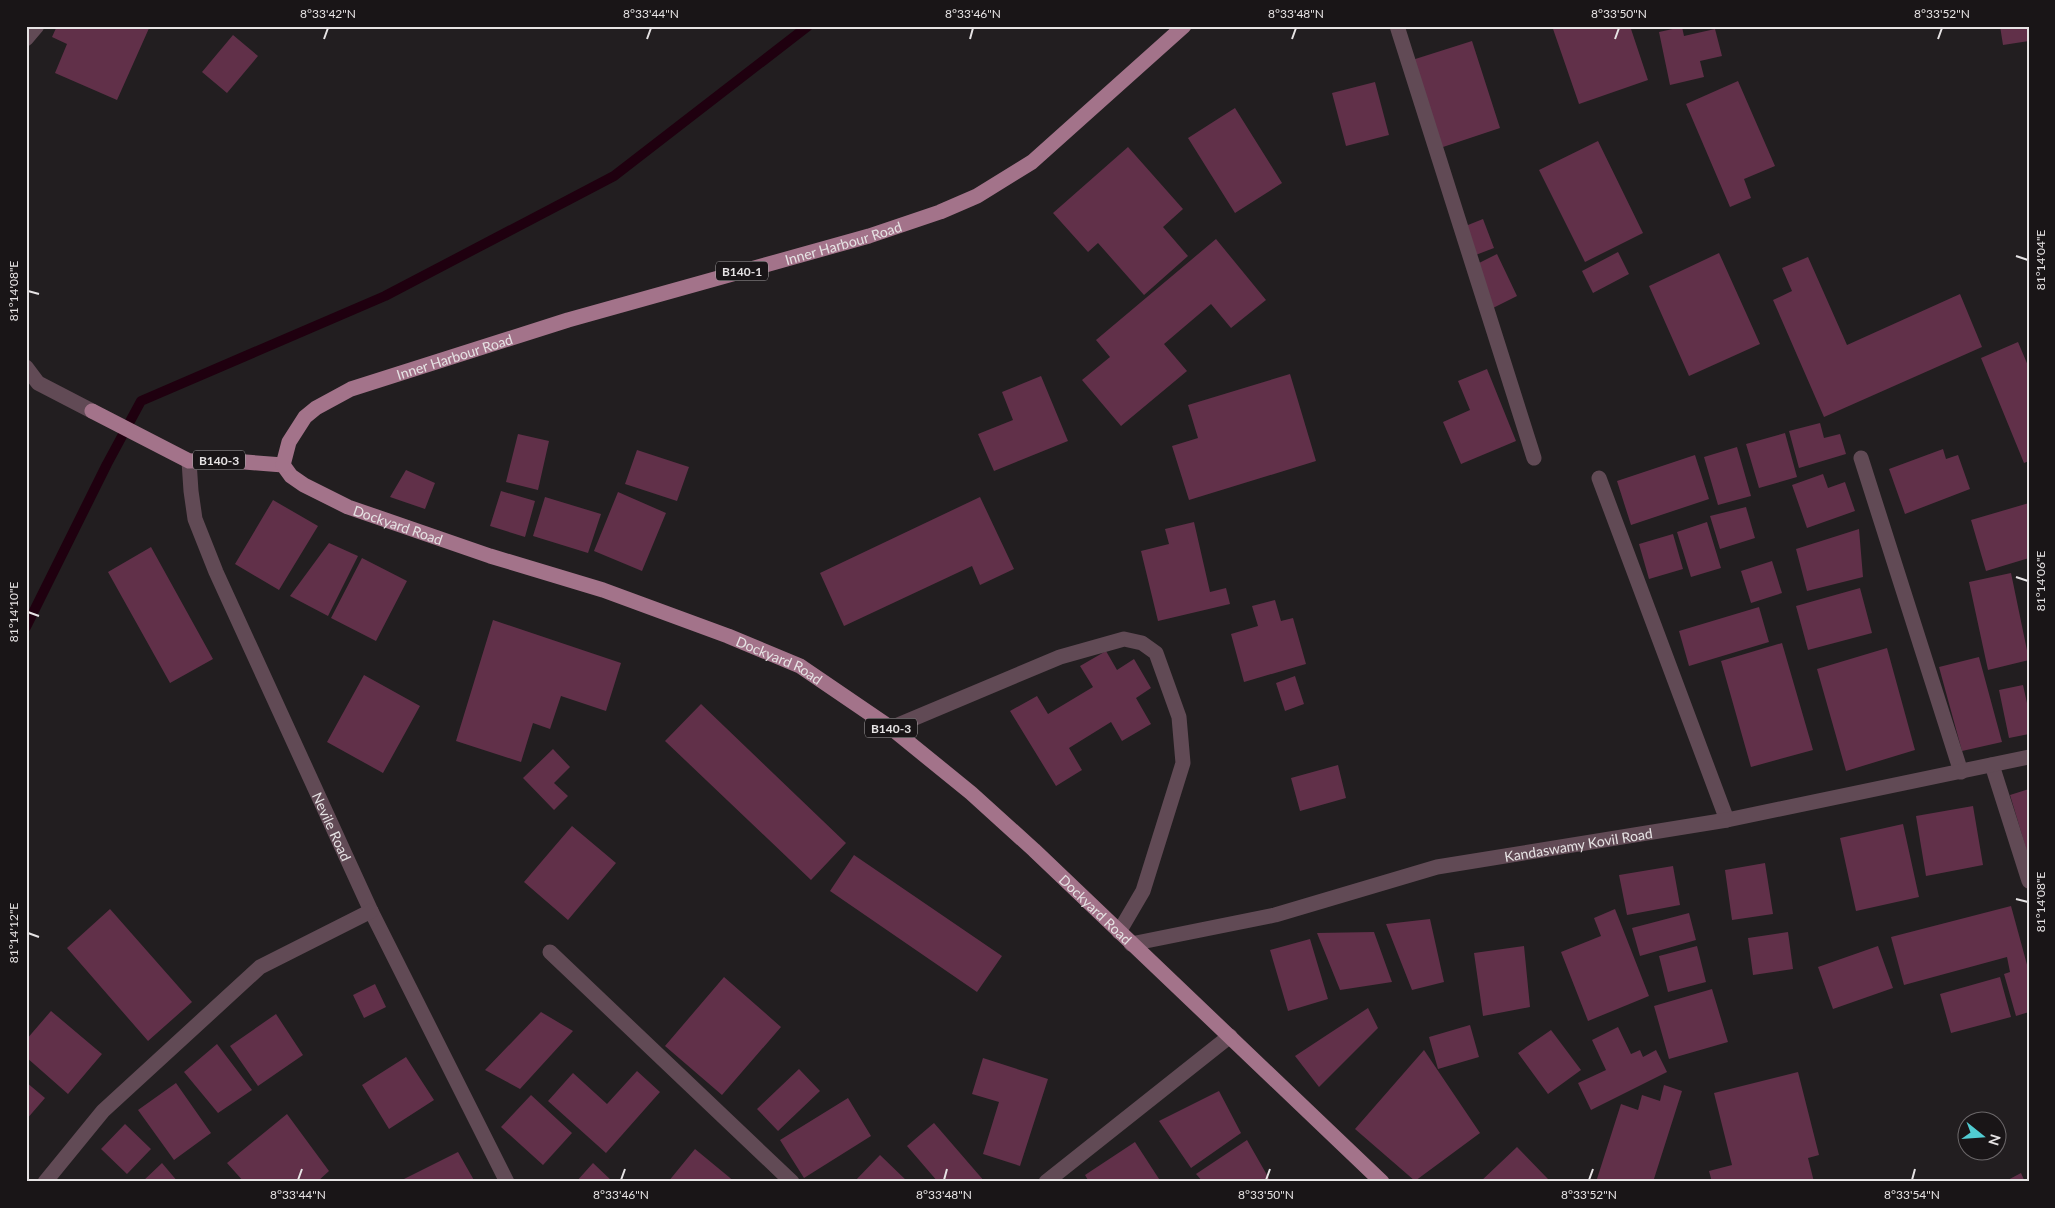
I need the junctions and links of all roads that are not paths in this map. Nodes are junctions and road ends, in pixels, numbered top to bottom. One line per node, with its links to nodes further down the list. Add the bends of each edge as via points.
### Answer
1 (37, 26): 4 (street)
2 (1184, 26): 11 (main road, Inner Harbour Road / B140-1, via 1032,162 977,196 869,236 568,320 351,389 316,408 305,418 289,442)
3 (1397, 26): 8 (street)
4 (26, 39)
5 (26, 367): 6 (street)
6 (32, 385): 7 (street)
7 (92, 411): 10 (main road, B140-3)
8 (1534, 458)
9 (1861, 458): 16 (street)
10 (189, 461): 11 (main road, B140-3); 19 (street, Nevile Road, via 195,519 216,572)
11 (283, 465): 13 (main road, Dockyard Road / B140-3, via 304,485 348,508 604,590 768,652 800,666)
12 (1599, 478): 17 (street)
13 (891, 728): 20 (main road, Dockyard Road / B140-3, via 1034,850); 20 (street, via 1060,657 1105,644 1124,639 1142,643 1156,653 1179,717 1183,763 1143,891)
14 (2029, 757): 15 (street, Kandaswamy Kovil Road)
15 (1992, 765): 16 (street, Kandaswamy Kovil Road); 18 (street)
16 (1961, 772): 17 (street, Kandaswamy Kovil Road)
17 (1727, 820): 21 (street, Kandaswamy Kovil Road, via 1437,867 1274,914)
18 (2029, 881)
19 (371, 910): 24 (street, via 260,967 103,1111); 25 (street, Nevile Road)
20 (1119, 932): 21 (main road, Dockyard Road / B140-3)
21 (1131, 944): 23 (main road, Dockyard Road / B140-3)
22 (550, 952): 26 (street)
23 (1230, 1036): 27 (street); 28 (main road, Dockyard Road / B140-3)
24 (46, 1182)
25 (507, 1182)
26 (792, 1182)
27 (1046, 1182)
28 (1382, 1182)

